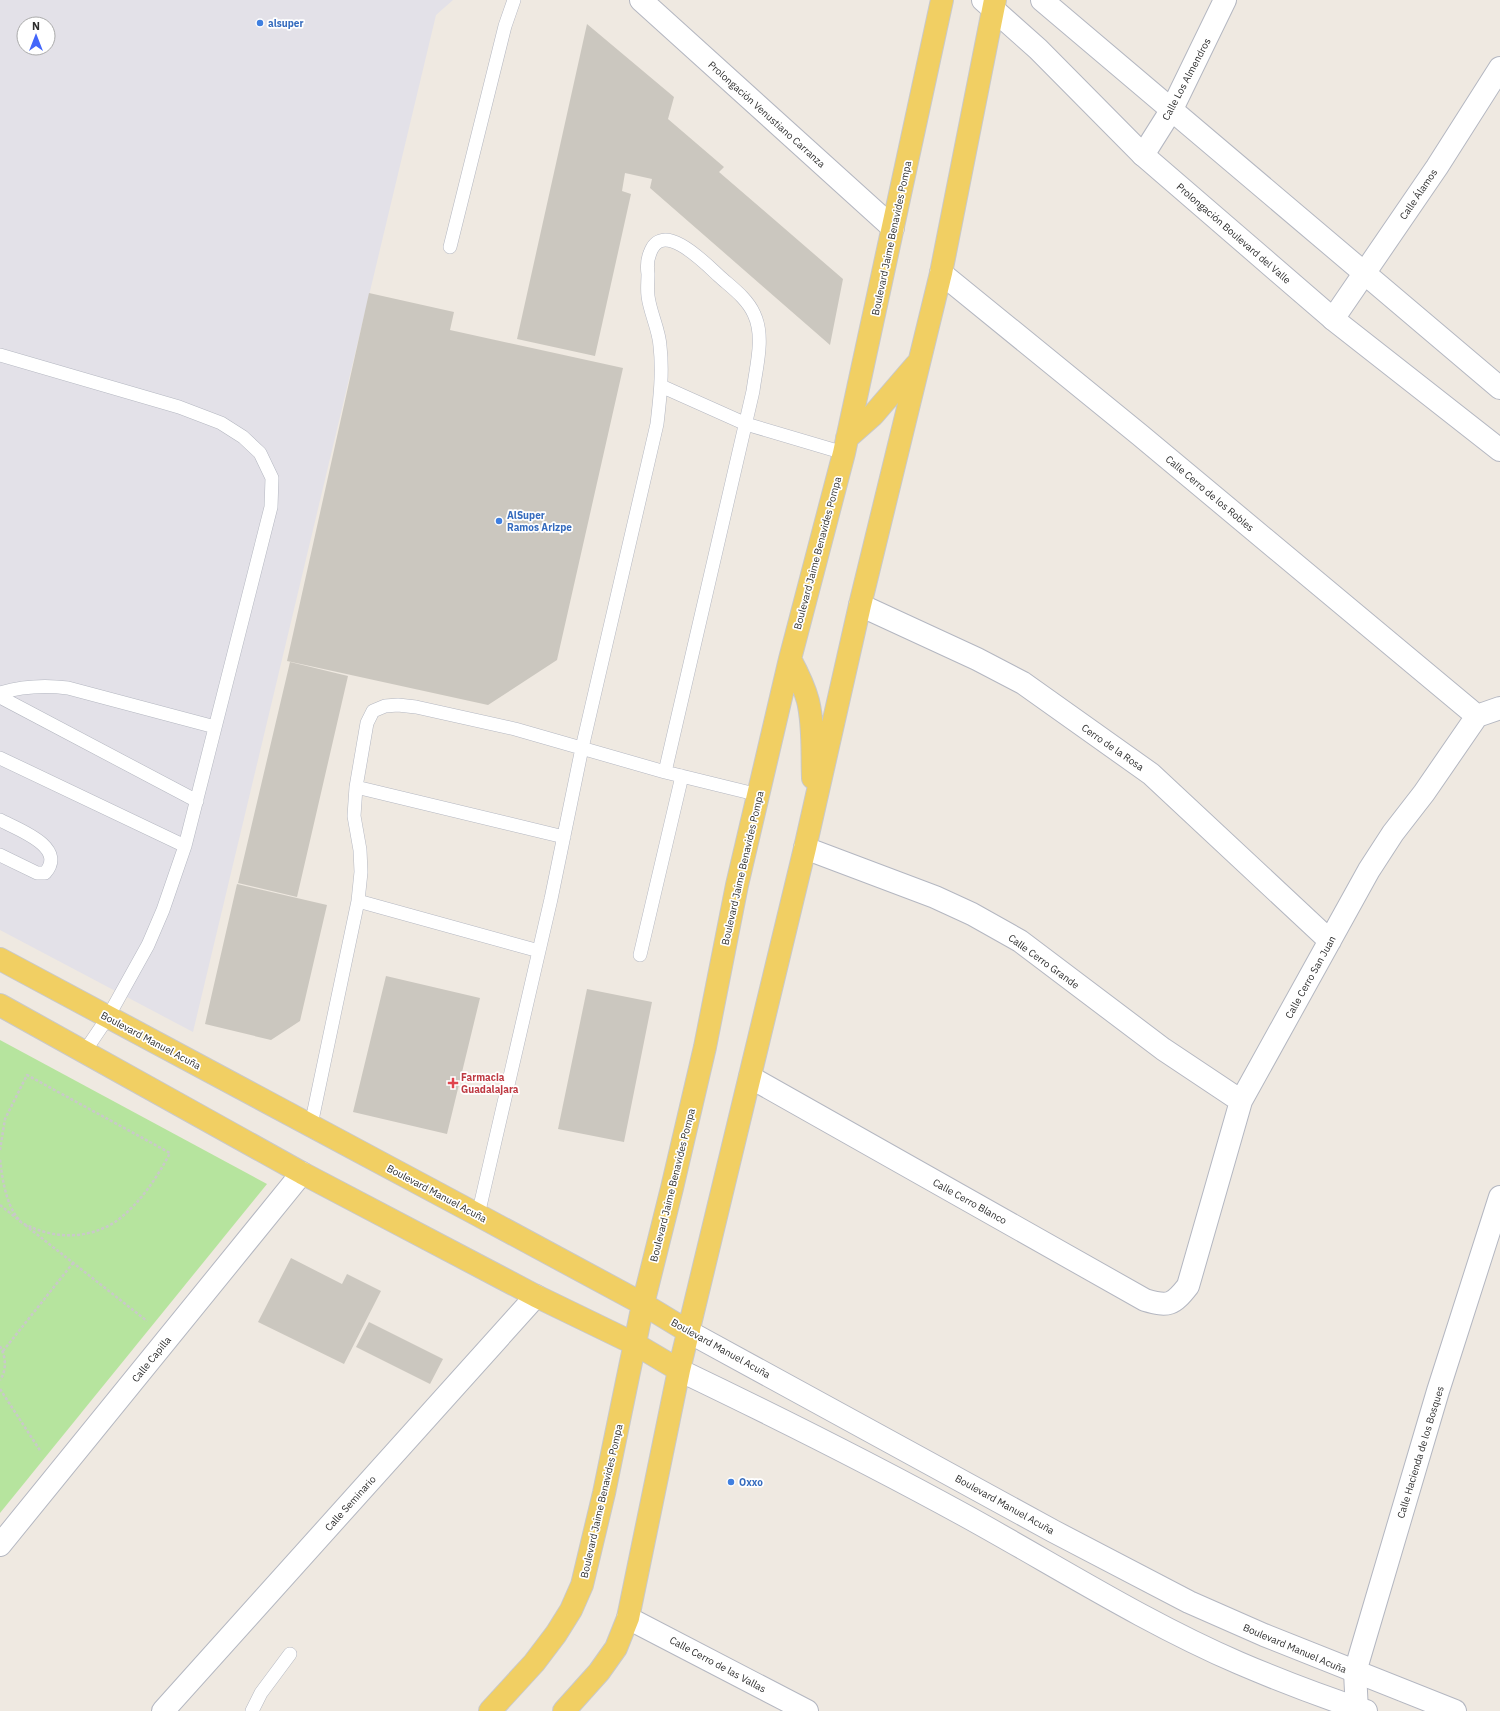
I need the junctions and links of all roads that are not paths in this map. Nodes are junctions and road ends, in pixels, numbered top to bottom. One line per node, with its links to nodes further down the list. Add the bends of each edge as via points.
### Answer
1 (514, 0): 11 (lane, via 505,26)
2 (641, 0): 10 (street, Prolongación Venustiano Carranza)
3 (942, 0): 10 (main road, Boulevard Jaime Benavides Pompa)
4 (1042, 0): 8 (street)
5 (1225, 0): 8 (street, Calle Los Almendros)
6 (990, 3): 9 (street, Prolongación Boulevard del Valle); 12 (main road)
7 (1500, 68): 13 (street, Calle Álamos)
8 (1172, 109): 9 (street, Calle Los Almendros); 13 (street)
9 (1143, 155): 14 (street, Prolongación Boulevard del Valle)
10 (893, 228): 20 (main road, Boulevard Jaime Benavides Pompa)
11 (450, 247)
12 (941, 273): 16 (main road); 27 (street, Calle Cerro de los Robles)
13 (1365, 273): 14 (street, Calle Álamos); 18 (street)
14 (1334, 319): 21 (street, Prolongación Boulevard del Valle)
15 (0, 355): 28 (lane, via 179,407 221,424 243,437 260,453 272,478 271,507)
16 (920, 360): 20 (main road); 22 (main road)
17 (661, 386): 19 (lane); 19 (lane, via 660,344 648,296 647,264 655,244 663,240 675,242 689,249 746,301 754,313 758,326 759,348); 29 (lane, via 656,424)
18 (1500, 388)
19 (746, 424): 20 (lane); 31 (lane)
20 (845, 446): 23 (main road, Boulevard Jaime Benavides Pompa)
21 (1500, 450)
22 (860, 605): 36 (main road); 43 (street, Cerro de la Rosa, via 977,659 1023,684 1151,774)
23 (790, 659): 34 (main road, Boulevard Jaime Benavides Pompa); 36 (main road, via 808,701)
24 (0, 693): 28 (lane, via 30,686 68,688)
25 (0, 697): 35 (lane)
26 (1500, 708): 27 (street)
27 (1478, 716): 43 (street, Calle Cerro San Juan, via 1393,833 1369,870)
28 (215, 727): 35 (lane)
29 (582, 748): 31 (lane); 33 (lane, via 515,729 416,707 385,706 373,711 367,723); 38 (lane)
30 (0, 758): 39 (lane)
31 (665, 772): 32 (lane)
32 (682, 776): 34 (lane); 45 (lane)
33 (356, 787): 38 (lane); 42 (lane, via 354,816 361,872)
34 (759, 795): 58 (main road, Boulevard Jaime Benavides Pompa, via 731,914 705,1047)
35 (197, 801): 39 (lane)
36 (814, 805): 40 (main road)
37 (0, 820): 41 (lane, via 43,844 50,856 50,863 45,873 36,873)
38 (564, 837): 44 (lane)
39 (185, 846): 48 (lane, via 148,945)
40 (805, 848): 50 (main road); 51 (street, Calle Cerro Grande, via 935,897 1020,941 1163,1049)
41 (0, 855)
42 (358, 901): 44 (lane); 52 (lane)
43 (1330, 941): 51 (street, Calle Cerro San Juan)
44 (539, 951): 55 (lane)
45 (640, 955)
46 (0, 958): 48 (main road, Boulevard Manuel Acuña)
47 (0, 1005): 49 (main road)
48 (108, 1017): 49 (lane); 52 (main road, Boulevard Manuel Acuña)
49 (85, 1051): 53 (main road)
50 (750, 1077): 56 (street, Calle Cerro Blanco, via 1144,1300 1168,1304 1177,1300); 59 (main road)
51 (1241, 1101): 56 (street, Calle Cerro San Juan)
52 (311, 1125): 55 (main road, Boulevard Manuel Acuña)
53 (302, 1173): 57 (main road); 62 (street, Calle Capilla)
54 (1500, 1197): 65 (street, Calle Hacienda de los Bosques)
55 (478, 1215): 58 (main road, Boulevard Manuel Acuña)
56 (1188, 1286)
57 (536, 1296): 60 (main road); 67 (street, Calle Seminario)
58 (643, 1304): 59 (main road, Boulevard Manuel Acuña); 60 (main road, Boulevard Jaime Benavides Pompa)
59 (689, 1332): 61 (main road); 65 (street, Boulevard Manuel Acuña, via 1188,1602)
60 (635, 1344): 61 (main road); 69 (main road, Boulevard Jaime Benavides Pompa, via 582,1585 571,1610 556,1634 534,1663)
61 (679, 1370): 63 (main road); 66 (street, via 793,1424 897,1478 1109,1598 1185,1637 1238,1663)
62 (0, 1545)
63 (628, 1618): 70 (main road, via 616,1648 599,1672); 71 (street, Calle Cerro de las Vallas)
64 (290, 1654): 68 (lane, via 261,1693)
65 (1354, 1672): 66 (street, Calle Hacienda de los Bosques); 72 (street, Boulevard Manuel Acuña)
66 (1360, 1710)
67 (163, 1711)
68 (252, 1711)
69 (490, 1711)
70 (564, 1711)
71 (807, 1711)
72 (1455, 1711)

